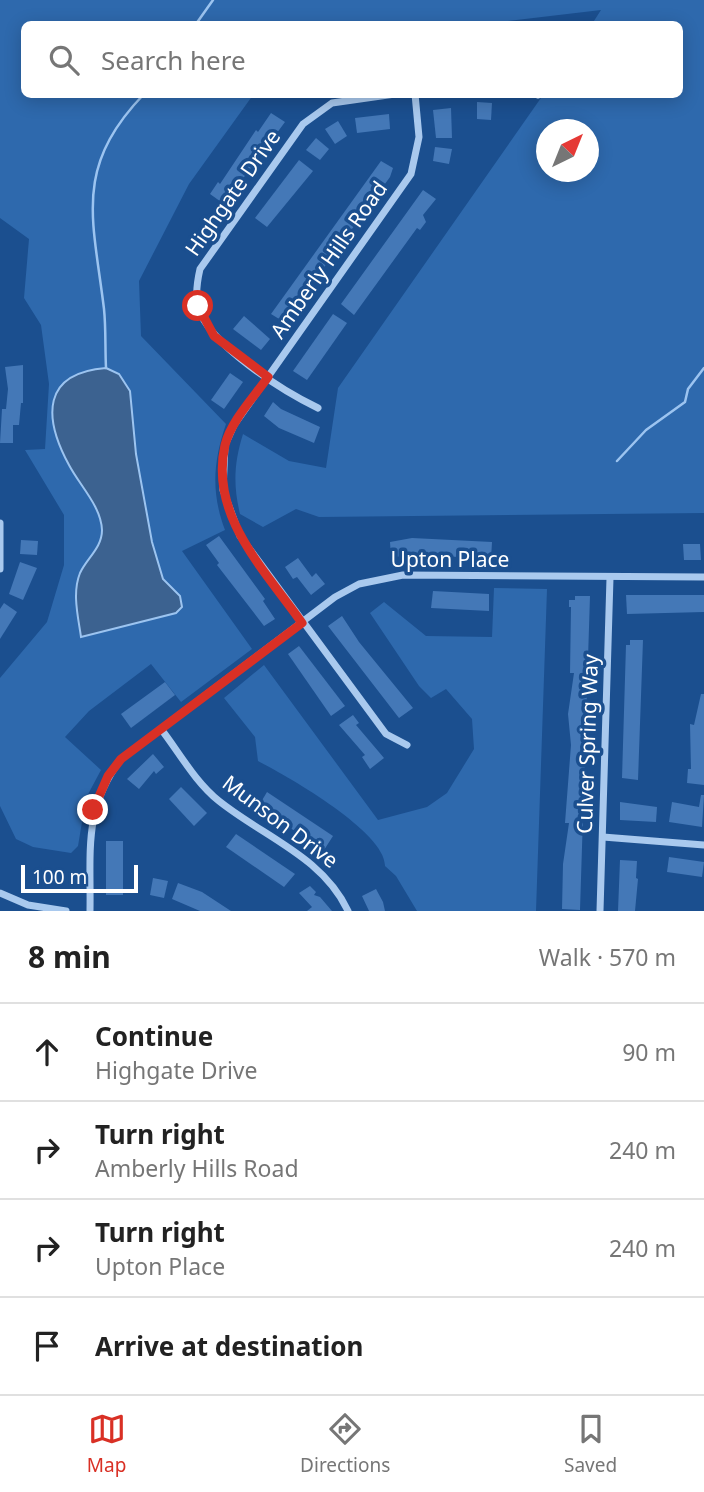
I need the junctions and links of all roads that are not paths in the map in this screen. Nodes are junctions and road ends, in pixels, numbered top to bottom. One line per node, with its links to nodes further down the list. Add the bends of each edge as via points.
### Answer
1 (367, 98): 3 (street, Highgate Drive, via 332,103 303,124 200,269 196,293 204,321 214,336)
2 (415, 98): 3 (street, Amberly Hills Road, via 419,137 411,174)
3 (268, 377): 4 (street, Highgate Drive); 9 (street, Amberly Hills Road, via 225,445 223,490 240,536)
4 (318, 408)
5 (0, 523): 6 (street)
6 (0, 569)
7 (704, 577): 8 (street, Upton Place)
8 (610, 578): 9 (street, Upton Place, via 380,578 335,597); 12 (street, Culver Spring Way)
9 (302, 623): 10 (street, Upton Place); 11 (street, Amberly Hills Road, via 386,734)
10 (161, 729): 16 (street, Upton Place, via 121,759 99,795 91,825); 17 (street, Munson Drive, via 216,799 315,866 338,890)
11 (407, 746)
12 (603, 837): 13 (street); 18 (street, Culver Spring Way)
13 (704, 845)
14 (0, 894): 15 (street, via 28,905)
15 (66, 911)
16 (90, 911)
17 (348, 911)
18 (600, 911)

